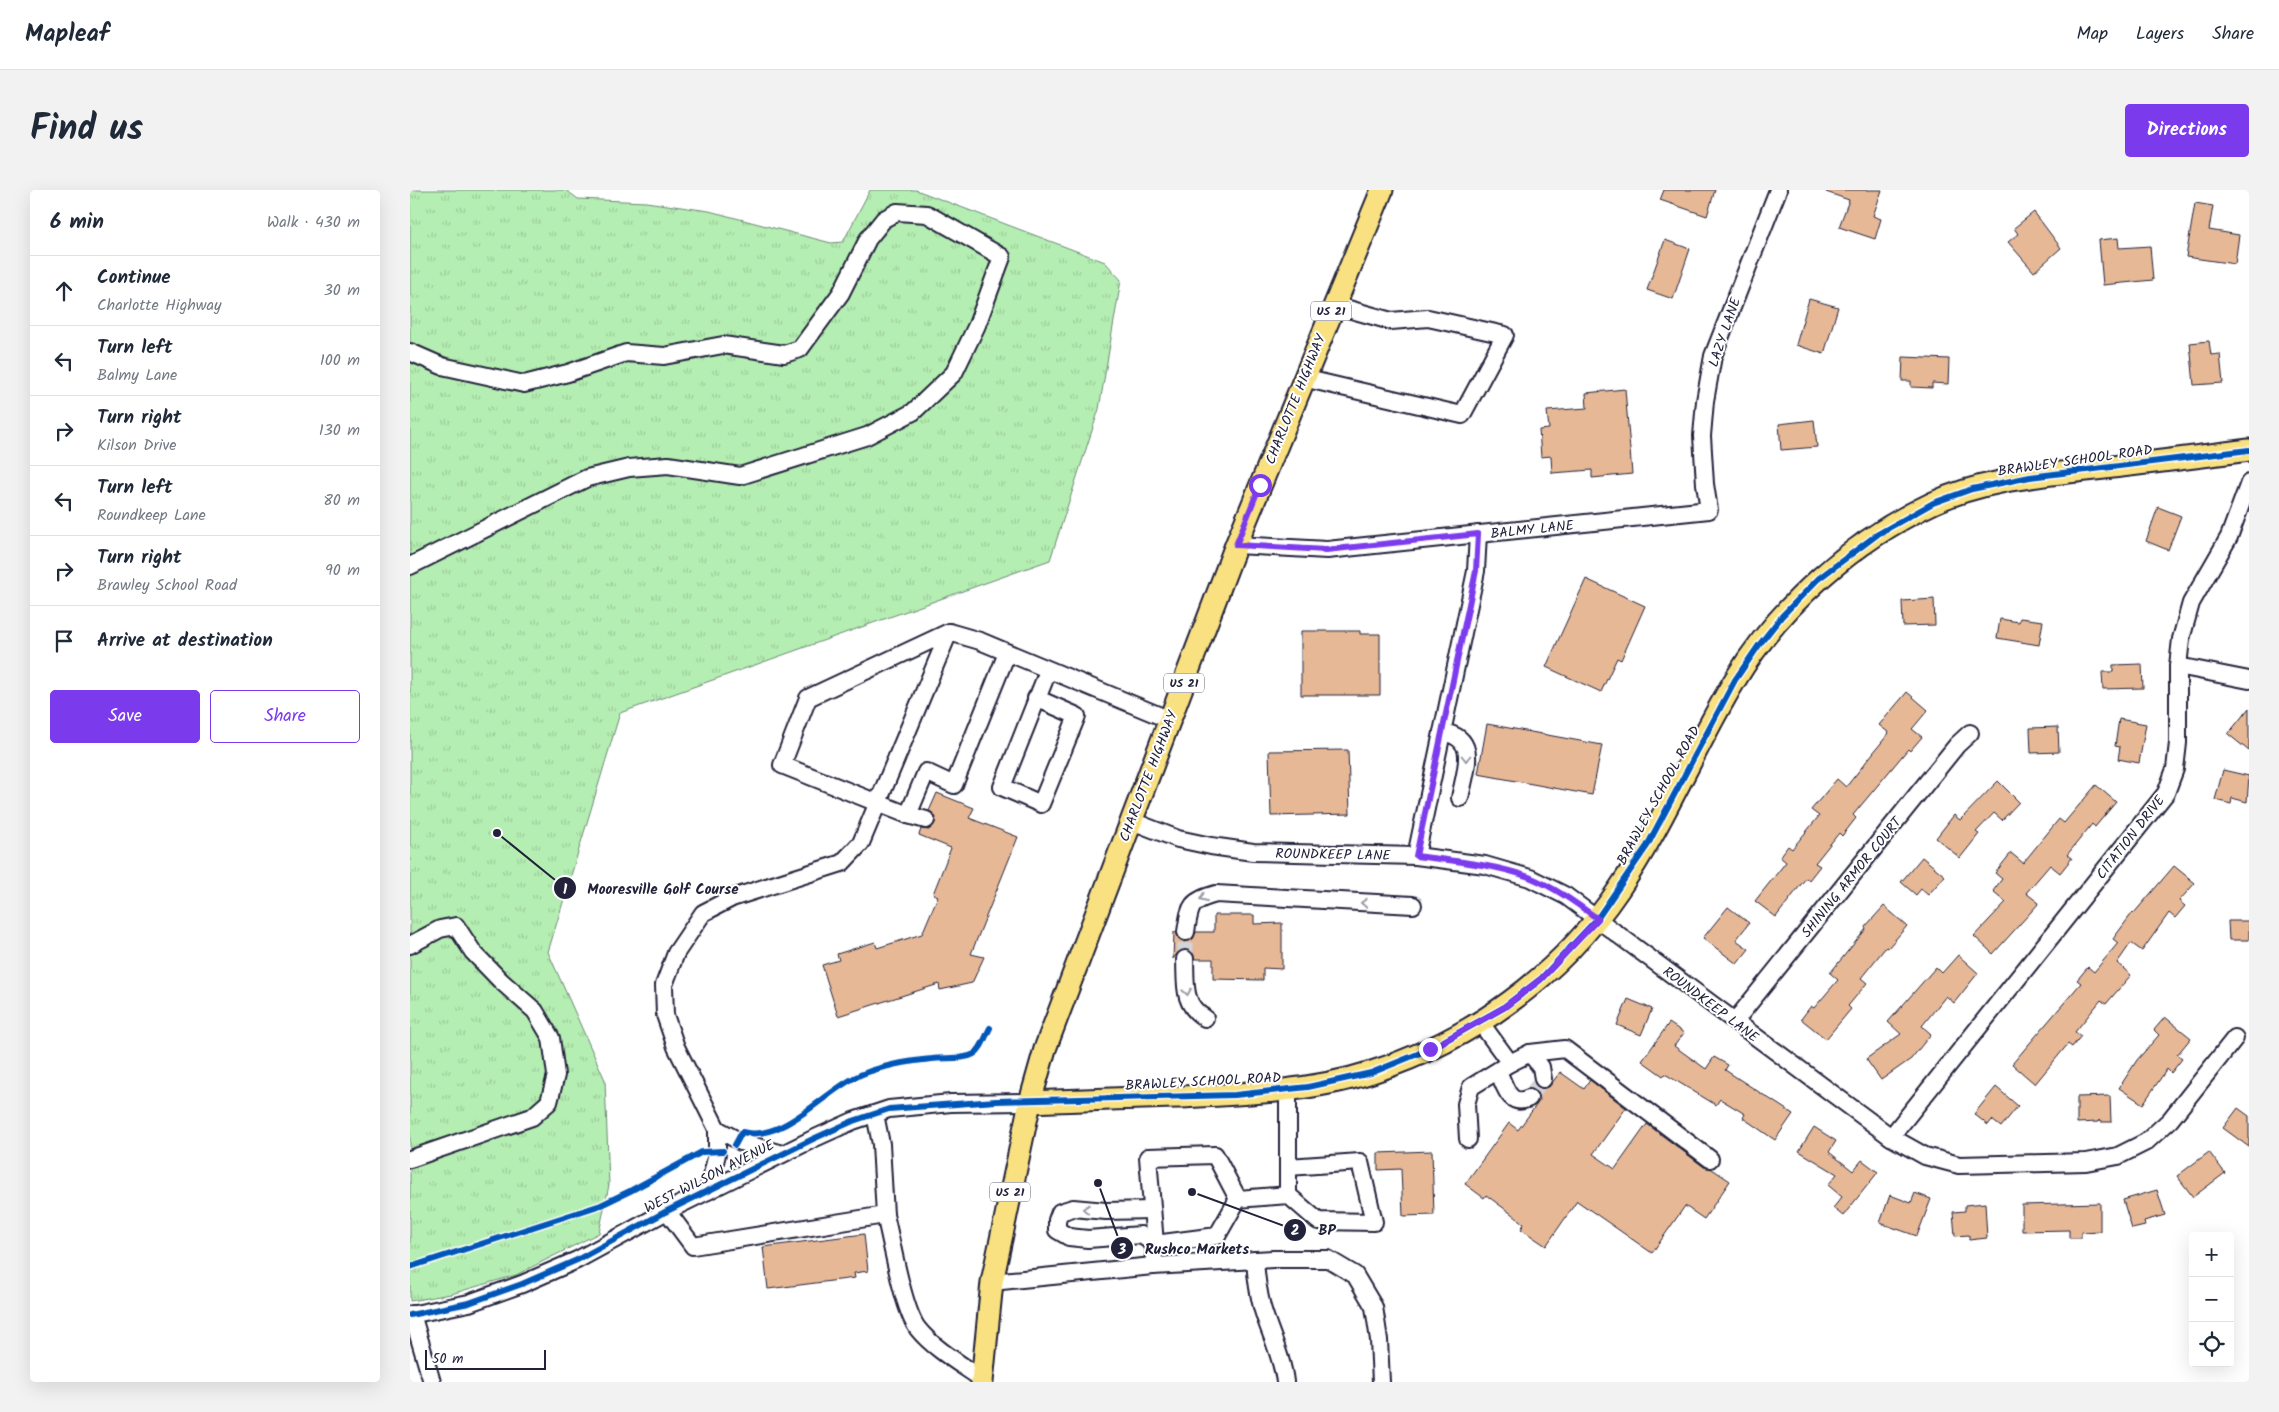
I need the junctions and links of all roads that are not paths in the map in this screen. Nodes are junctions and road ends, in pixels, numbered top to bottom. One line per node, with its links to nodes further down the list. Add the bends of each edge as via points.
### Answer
1 (1382, 190): 3 (main road, CHARLOTTE HIGHWAY / US 21)
2 (1778, 190): 8 (street, LAZY LANE, via 1713,356 1702,436)
3 (1334, 305): 5 (main road, CHARLOTTE HIGHWAY / US 21); 5 (street, via 1391,321 1428,318 1505,335 1462,415)
4 (410, 352): 11 (street, via 442,366 524,384 626,353 664,356 723,345 784,354 800,349 842,293 868,240 884,219 897,212 927,214 1002,257 977,325 954,373 914,412 867,436 740,476 668,465 629,468 587,478)
5 (1303, 378): 10 (main road, CHARLOTTE HIGHWAY / US 21)
6 (2249, 450): 28 (main road, BRAWLEY SCHOOL ROAD, via 2030,477 1972,488 1933,503 1878,534 1818,579 1758,645 1735,680 1647,846)
7 (2249, 483): 14 (street, CITATION DRIVE, via 2229,537 2191,603 2181,638)
8 (1709, 510): 9 (street, BALMY LANE)
9 (1478, 534): 10 (street, BALMY LANE, via 1326,550); 19 (street, via 1476,571)
10 (1236, 545): 18 (main road, CHARLOTTE HIGHWAY / US 21)
11 (410, 566)
12 (950, 632): 13 (street); 22 (street); 22 (street, via 808,698 782,764)
13 (1007, 653): 15 (street); 23 (street, via 952,792 926,772)
14 (2178, 666): 16 (street); 44 (street, CITATION DRIVE, via 2178,743 2175,768 2166,793)
15 (1048, 671): 17 (street); 18 (street)
16 (2249, 680)
17 (1036, 698): 17 (street, via 1078,716 1041,804 1002,787)
18 (1170, 720): 25 (main road, CHARLOTTE HIGHWAY / US 21)
19 (1442, 732): 21 (street, one-way to 21, via 1456,734 1463,740 1467,751); 26 (street)
20 (1970, 733): 34 (street, SHINING ARMOR COURT, via 1957,745)
21 (1460, 798)
22 (878, 803): 23 (street); 43 (street, via 861,843 842,863 732,898 703,914 676,953 664,985 666,1015 676,1047)
23 (908, 815): 24 (street)
24 (926, 820)
25 (1132, 821): 26 (street, ROUNDKEEP LANE, via 1178,839 1252,852); 41 (main road, CHARLOTTE HIGHWAY / US 21, via 1045,1049)
26 (1416, 856): 28 (street, ROUNDKEEP LANE, via 1485,866 1530,878 1566,896)
27 (1413, 906): 29 (street, one-way to 29, via 1216,894 1201,898 1189,909)
28 (1598, 919): 33 (main road, BRAWLEY SCHOOL ROAD, via 1541,979); 34 (street, ROUNDKEEP LANE)
29 (1186, 932)
30 (410, 945): 47 (street, via 440,929 456,926 473,952 535,1012 551,1038 556,1075 549,1102 532,1118)
31 (1185, 959): 32 (street, one-way to 32, via 1186,994 1195,1012)
32 (1205, 1018)
33 (1480, 1022): 37 (street); 39 (main road, BRAWLEY SCHOOL ROAD, via 1430,1049 1371,1073)
34 (1735, 1022): 44 (street, ROUNDKEEP LANE)
35 (2235, 1038): 44 (street, ROUNDKEEP LANE, via 2170,1120 2146,1142 2118,1156 2086,1162 1959,1164 1925,1156)
36 (1530, 1053): 37 (street); 38 (street, via 1541,1067); 48 (street, via 1565,1049)
37 (1504, 1067): 40 (street, via 1509,1096 1522,1102); 45 (street, via 1471,1087 1466,1104)
38 (1543, 1079)
39 (1288, 1089): 41 (main road, BRAWLEY SCHOOL ROAD, via 1235,1095); 49 (street)
40 (1529, 1098)
41 (1030, 1102): 42 (street, WEST WILSON AVENUE, via 951,1103 889,1109); 59 (main road, CHARLOTTE HIGHWAY / US 21)
42 (875, 1114): 46 (street, WEST WILSON AVENUE); 55 (street, via 880,1137)
43 (717, 1129): 46 (street, via 740,1142); 50 (street, via 717,1154)
44 (1891, 1137)
45 (1468, 1139)
46 (782, 1154): 50 (street, WEST WILSON AVENUE)
47 (410, 1159)
48 (1710, 1159)
49 (1288, 1167): 51 (street); 51 (street, via 1360,1162 1374,1222 1318,1221)
50 (708, 1191): 54 (street, WEST WILSON AVENUE)
51 (1288, 1195): 52 (street)
52 (1238, 1199): 53 (street, via 1215,1155 1148,1157); 56 (street, via 1217,1236)
53 (1152, 1210): 56 (street); 56 (street, one-way to 56, via 1073,1208 1060,1212 1057,1230 1069,1237 1088,1239 1141,1236)
54 (667, 1211): 55 (street, via 693,1246); 60 (street, WEST WILSON AVENUE, via 577,1260 522,1284 469,1303)
55 (885, 1215): 61 (street, via 915,1324 946,1354)
56 (1156, 1244): 58 (street)
57 (1255, 1260): 58 (street); 63 (street, via 1262,1308 1281,1357); 64 (street, via 1328,1260 1356,1274 1374,1307)
58 (1153, 1266): 59 (street)
59 (992, 1282): 61 (main road, CHARLOTTE HIGHWAY / US 21)
60 (411, 1315): 62 (street)
61 (982, 1380)
62 (432, 1382)
63 (1285, 1382)
64 (1381, 1382)

